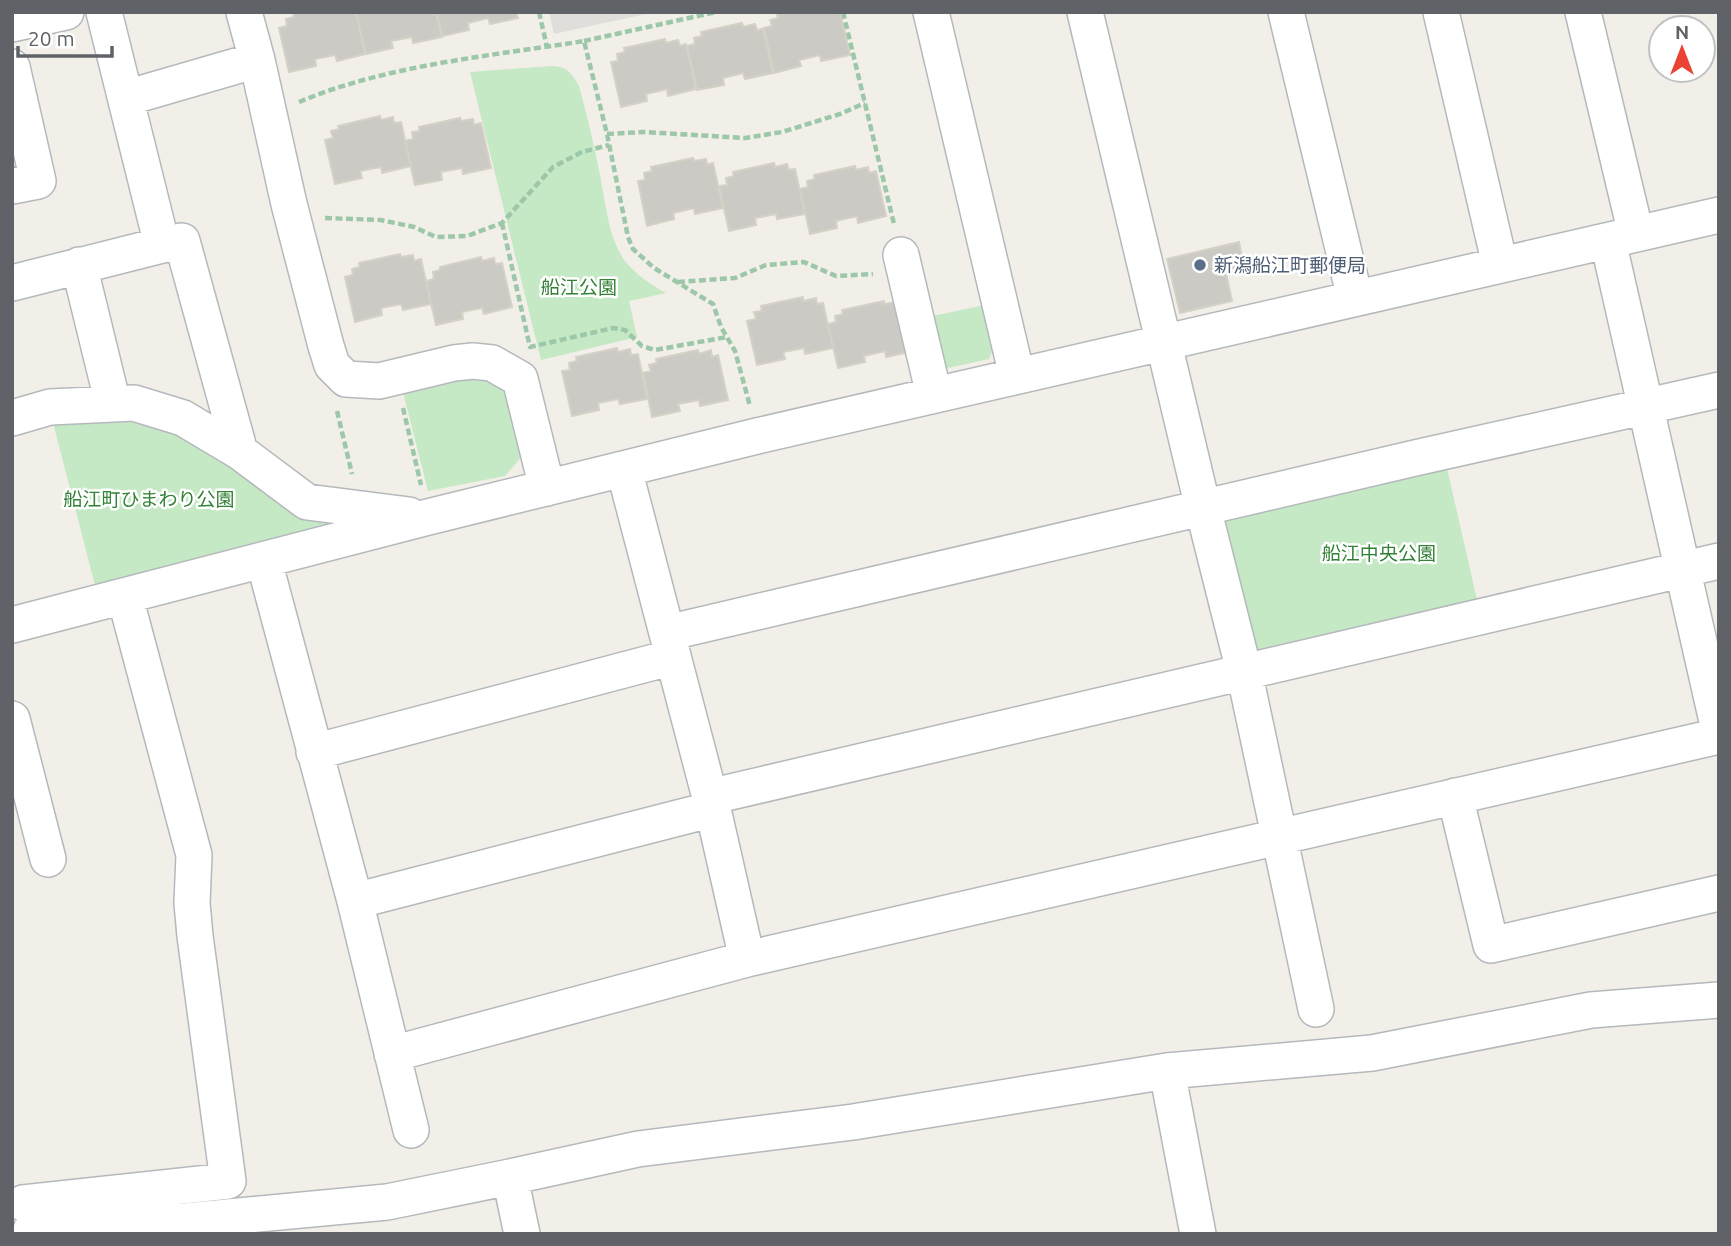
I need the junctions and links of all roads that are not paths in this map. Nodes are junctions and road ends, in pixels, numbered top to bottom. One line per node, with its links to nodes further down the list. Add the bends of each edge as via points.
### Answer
1 (66, 12): 9 (street)
2 (104, 12): 12 (street)
3 (244, 12): 10 (street)
4 (931, 12): 23 (street)
5 (1085, 12): 22 (street)
6 (1441, 12): 19 (street)
7 (1583, 12): 15 (street)
8 (1275, 14): 21 (street)
9 (12, 24)
10 (257, 60): 12 (street); 31 (street, via 332,365 346,379 379,381 473,361 492,363 520,379)
11 (12, 67): 13 (street, via 38,181)
12 (126, 98): 16 (street)
13 (12, 186)
14 (1719, 215): 15 (street)
15 (1622, 238): 19 (street); 27 (street)
16 (162, 244): 18 (street); 29 (street, via 182,241)
17 (901, 255): 25 (street)
18 (79, 265): 20 (street); 26 (street)
19 (1500, 265): 21 (street)
20 (12, 283)
21 (1355, 298): 22 (street)
22 (1164, 341): 23 (street); 32 (street)
23 (1017, 376): 25 (street)
24 (1719, 390): 27 (street)
25 (934, 395): 30 (street)
26 (113, 404): 28 (street, via 50,407); 29 (street, via 134,403 183,418)
27 (1645, 407): 32 (street); 36 (street)
28 (12, 418)
29 (240, 452): 33 (street, via 307,502)
30 (624, 469): 31 (street); 39 (street)
31 (547, 488): 33 (street)
32 (1203, 508): 39 (street); 40 (street)
33 (428, 517): 34 (street)
34 (264, 561): 37 (street); 44 (street)
35 (1719, 561): 36 (street)
36 (1683, 569): 40 (street); 42 (street)
37 (125, 597): 38 (street); 58 (street, via 194,855 195,936 228,1181)
38 (12, 625)
39 (670, 645): 44 (street); 46 (street)
40 (1244, 671): 46 (street); 47 (street)
41 (12, 719): 48 (street)
42 (1719, 730)
43 (1719, 736): 45 (street)
44 (314, 752): 50 (street)
45 (1455, 796): 47 (street); 49 (street, via 1490,944)
46 (711, 803): 50 (street); 51 (street)
47 (1279, 836): 51 (street); 53 (street)
48 (48, 859)
49 (1719, 893)
50 (355, 901): 54 (street)
51 (747, 959): 54 (street)
52 (1719, 1000): 55 (street, via 1591,1010 1372,1053)
53 (1316, 1009)
54 (392, 1054): 56 (street)
55 (1167, 1071): 57 (street, via 853,1122 638,1149); 61 (street)
56 (411, 1130)
57 (510, 1177): 59 (street, via 387,1202); 60 (street)
58 (25, 1211): 59 (street)
59 (127, 1229)
60 (522, 1234)
61 (1198, 1234)

